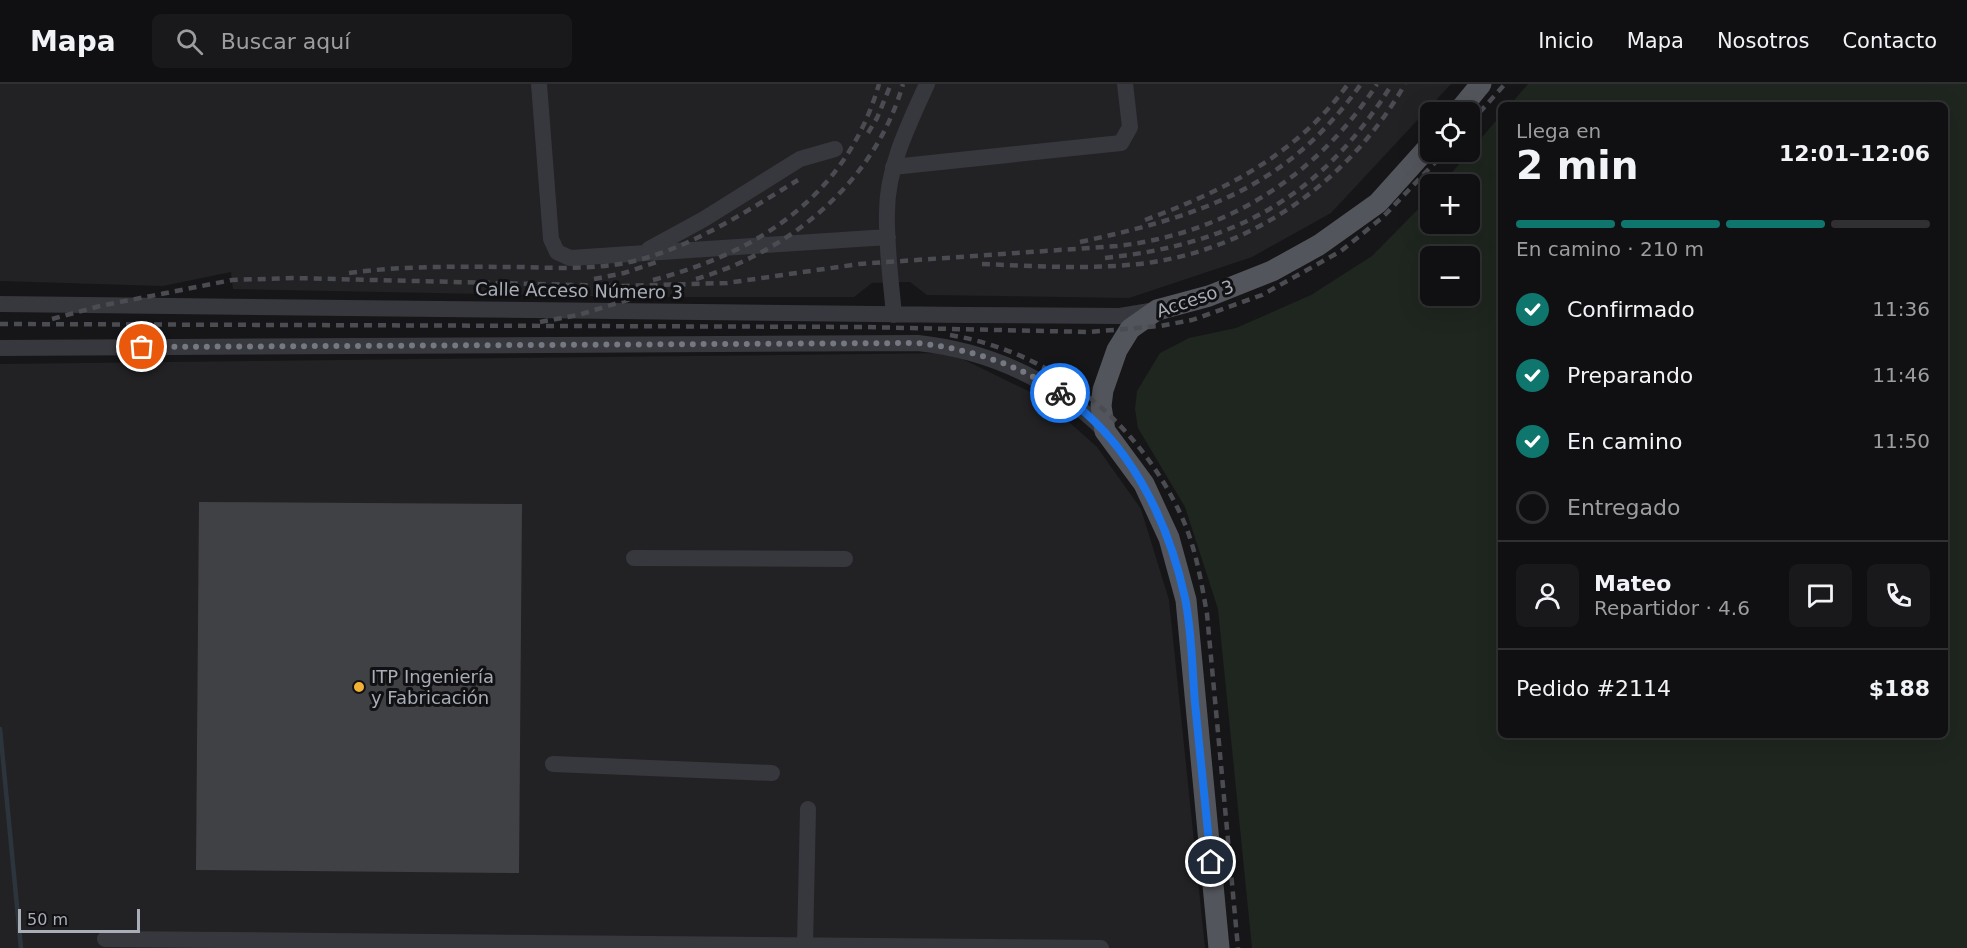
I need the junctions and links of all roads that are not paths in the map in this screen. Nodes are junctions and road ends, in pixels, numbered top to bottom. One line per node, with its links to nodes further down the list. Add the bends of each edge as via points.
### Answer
1 (539, 84): 10 (street, via 551,239 557,252 570,258)
2 (927, 84): 8 (street)
3 (1125, 84): 8 (street, via 1130,127 1121,143)
4 (1481, 84): 5 (main road)
5 (1466, 102)
6 (835, 149): 10 (street, via 800,159)
7 (1420, 156): 12 (main road, Acceso 3, via 1378,203 1319,245 1209,296)
8 (893, 167): 9 (street)
9 (888, 237): 10 (street); 13 (street)
10 (644, 252)
11 (0, 304): 13 (street, Calle Acceso Número 3)
12 (1157, 309): 13 (street, Calle Acceso Número 3, via 1120,316); 15 (main road, Acceso 3, via 1131,329 1117,350 1103,390)
13 (894, 315)
14 (0, 348): 15 (street, via 918,343 951,347 1007,364 1079,406)
15 (1105, 431): 26 (main road, Acceso 3, via 1144,484 1170,538 1186,600)
16 (634, 558): 17 (street)
17 (845, 559)
18 (553, 764): 19 (street)
19 (772, 773)
20 (808, 809): 22 (street)
21 (105, 939): 23 (street)
22 (806, 945): 24 (street); 25 (street)
23 (683, 947): 24 (street)
24 (716, 947)
25 (1101, 948)
26 (1219, 948)

